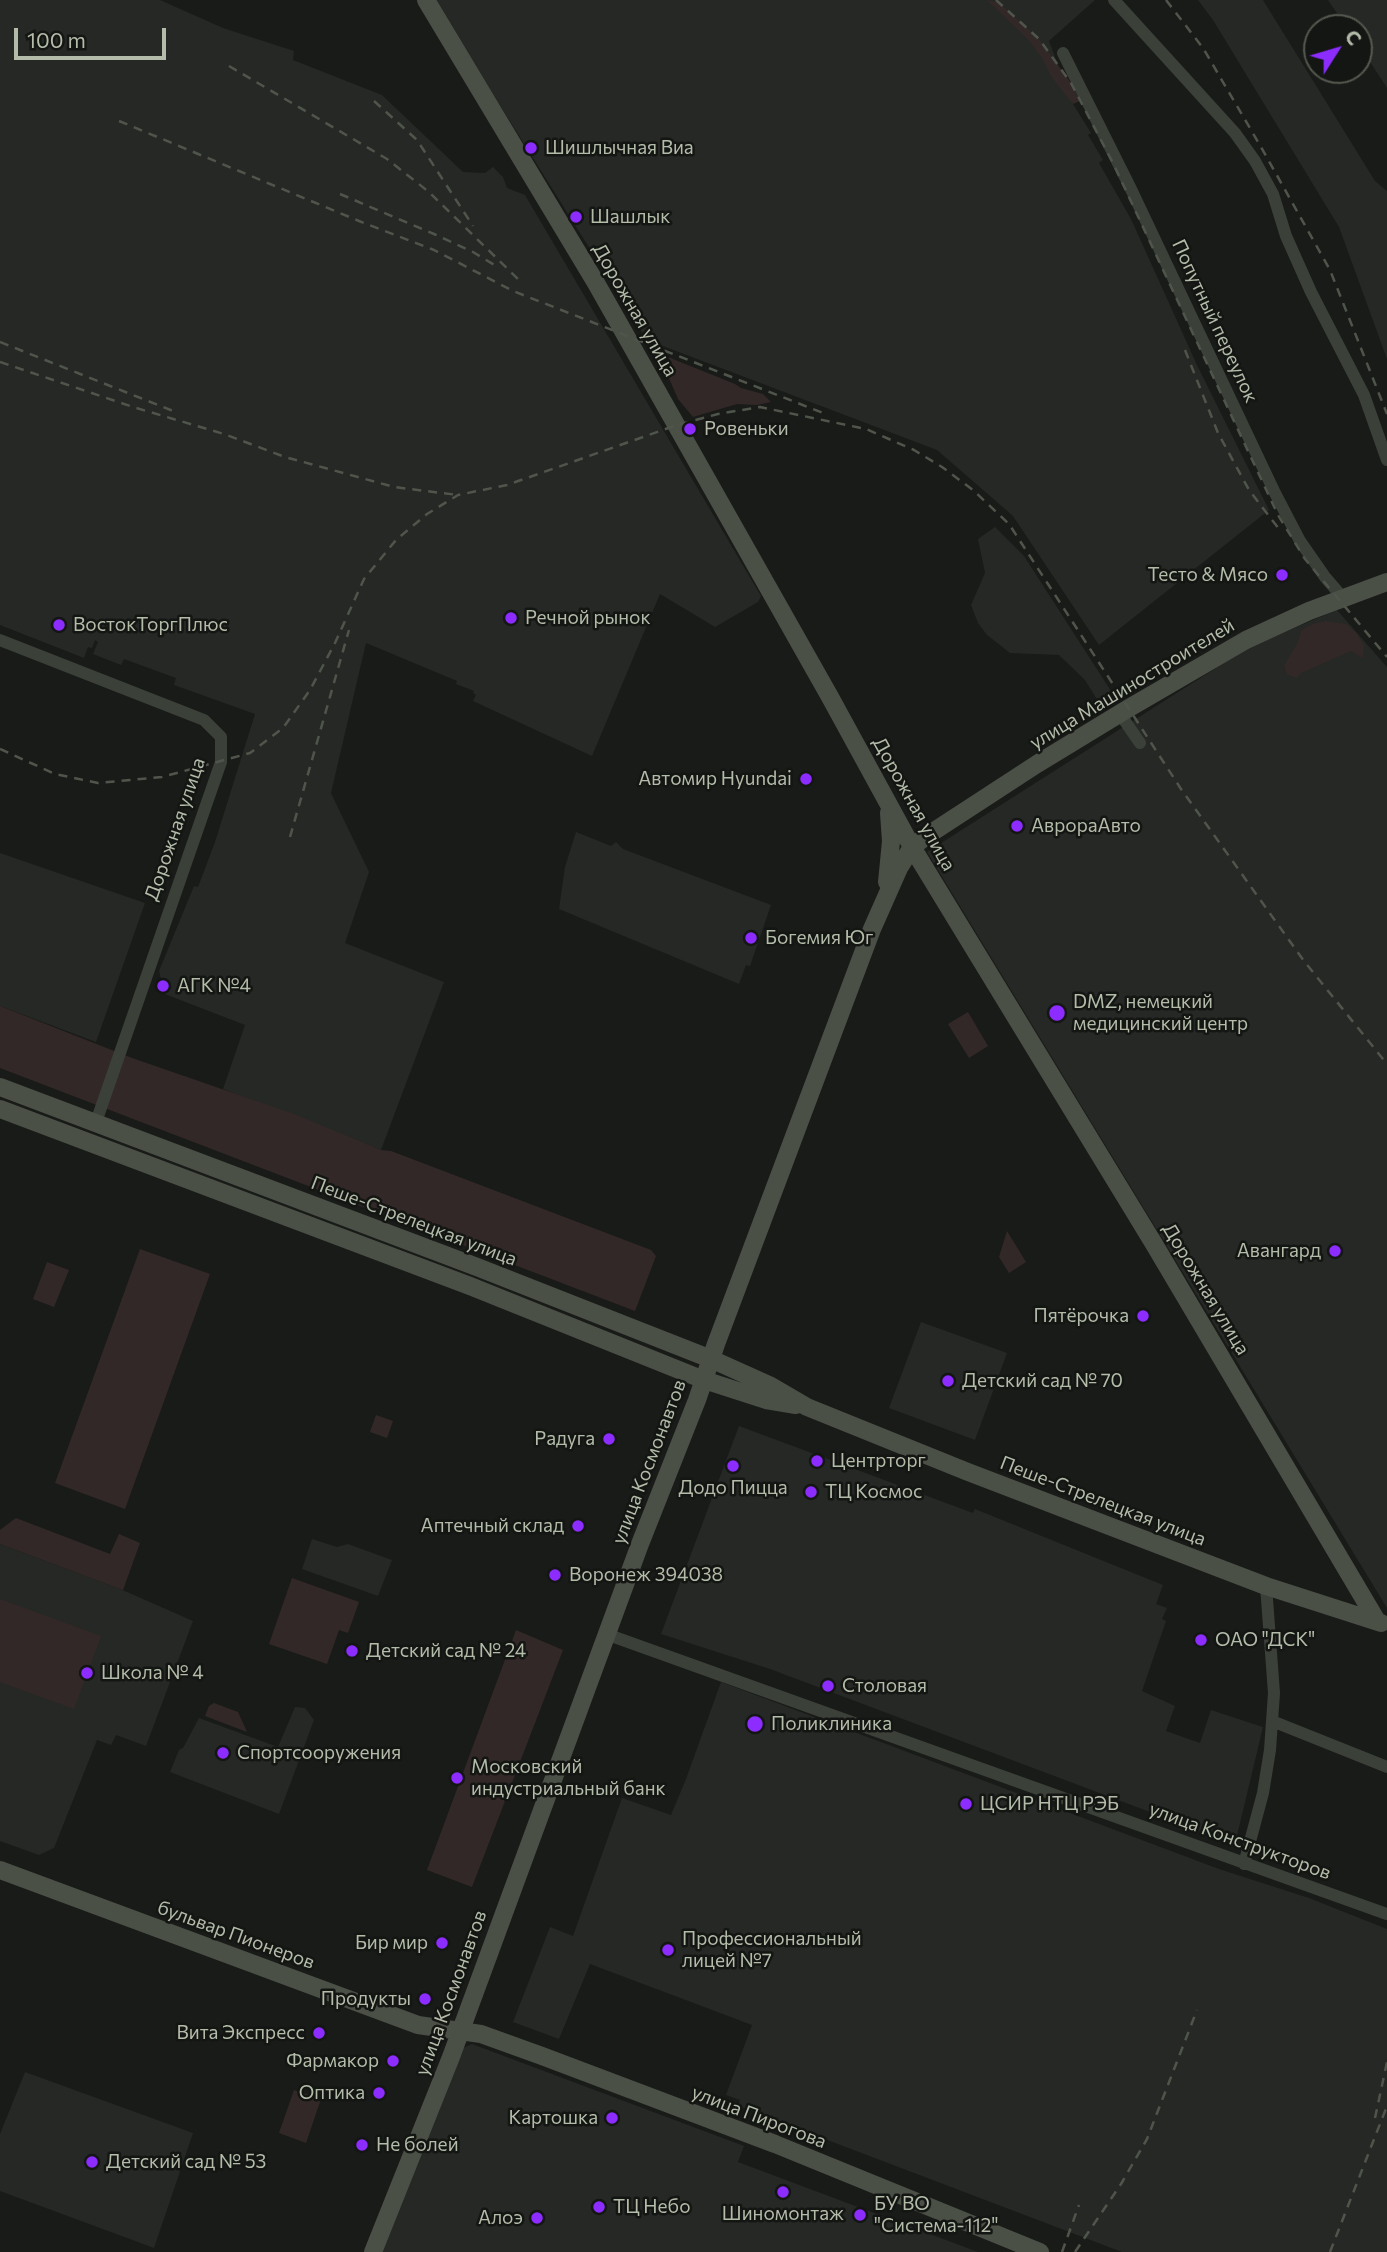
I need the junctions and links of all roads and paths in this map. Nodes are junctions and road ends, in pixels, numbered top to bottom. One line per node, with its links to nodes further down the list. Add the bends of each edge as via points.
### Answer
1 (426, 0): 10 (street, Дорожная улица, via 596,283)
2 (1114, 0): 4 (street, via 1255,161 1273,194 1311,292 1364,395)
3 (1063, 53): 6 (street, Попутный переулок, via 1275,493 1300,541)
4 (1387, 460)
5 (1387, 582): 6 (street, улица Машиностроителей)
6 (1344, 599): 8 (street, улица Машиностроителей, via 1246,640)
7 (0, 639): 15 (street, Дорожная улица, via 204,720 220,737 221,762)
8 (1120, 714): 9 (street); 11 (street, улица Машиностроителей)
9 (1140, 743)
10 (888, 802): 11 (street, Дорожная улица); 12 (street, via 891,841)
11 (912, 847): 12 (street, улица Космонавтов); 20 (street, Дорожная улица)
12 (885, 895): 16 (street, улица Космонавтов)
13 (0, 1087): 15 (street, Пеше-Стрелецкая улица)
14 (0, 1109): 17 (street, Пеше-Стрелецкая улица, via 470,1286)
15 (96, 1122): 16 (street, Пеше-Стрелецкая улица)
16 (710, 1359): 17 (street, улица Космонавтов); 18 (street, Пеше-Стрелецкая улица)
17 (704, 1380): 18 (street, Пеше-Стрелецкая улица, via 766,1400); 21 (street, улица Космонавтов)
18 (807, 1407): 19 (street, Пеше-Стрелецкая улица)
19 (1266, 1586): 20 (street, Пеше-Стрелецкая улица); 22 (street)
20 (1382, 1624)
21 (606, 1634): 24 (street, улица Конструкторов); 27 (street, улица Космонавтов)
22 (1272, 1721): 23 (street); 24 (street, via 1263,1793)
23 (1387, 1767)
24 (1244, 1864): 26 (street, улица Конструкторов)
25 (0, 1870): 27 (street, бульвар Пионеров, via 418,2025)
26 (1387, 1914)
27 (460, 2031): 28 (street, улица Космонавтов); 29 (street, улица Пирогова, via 481,2034 765,2140)
28 (373, 2252)
29 (1040, 2252)

